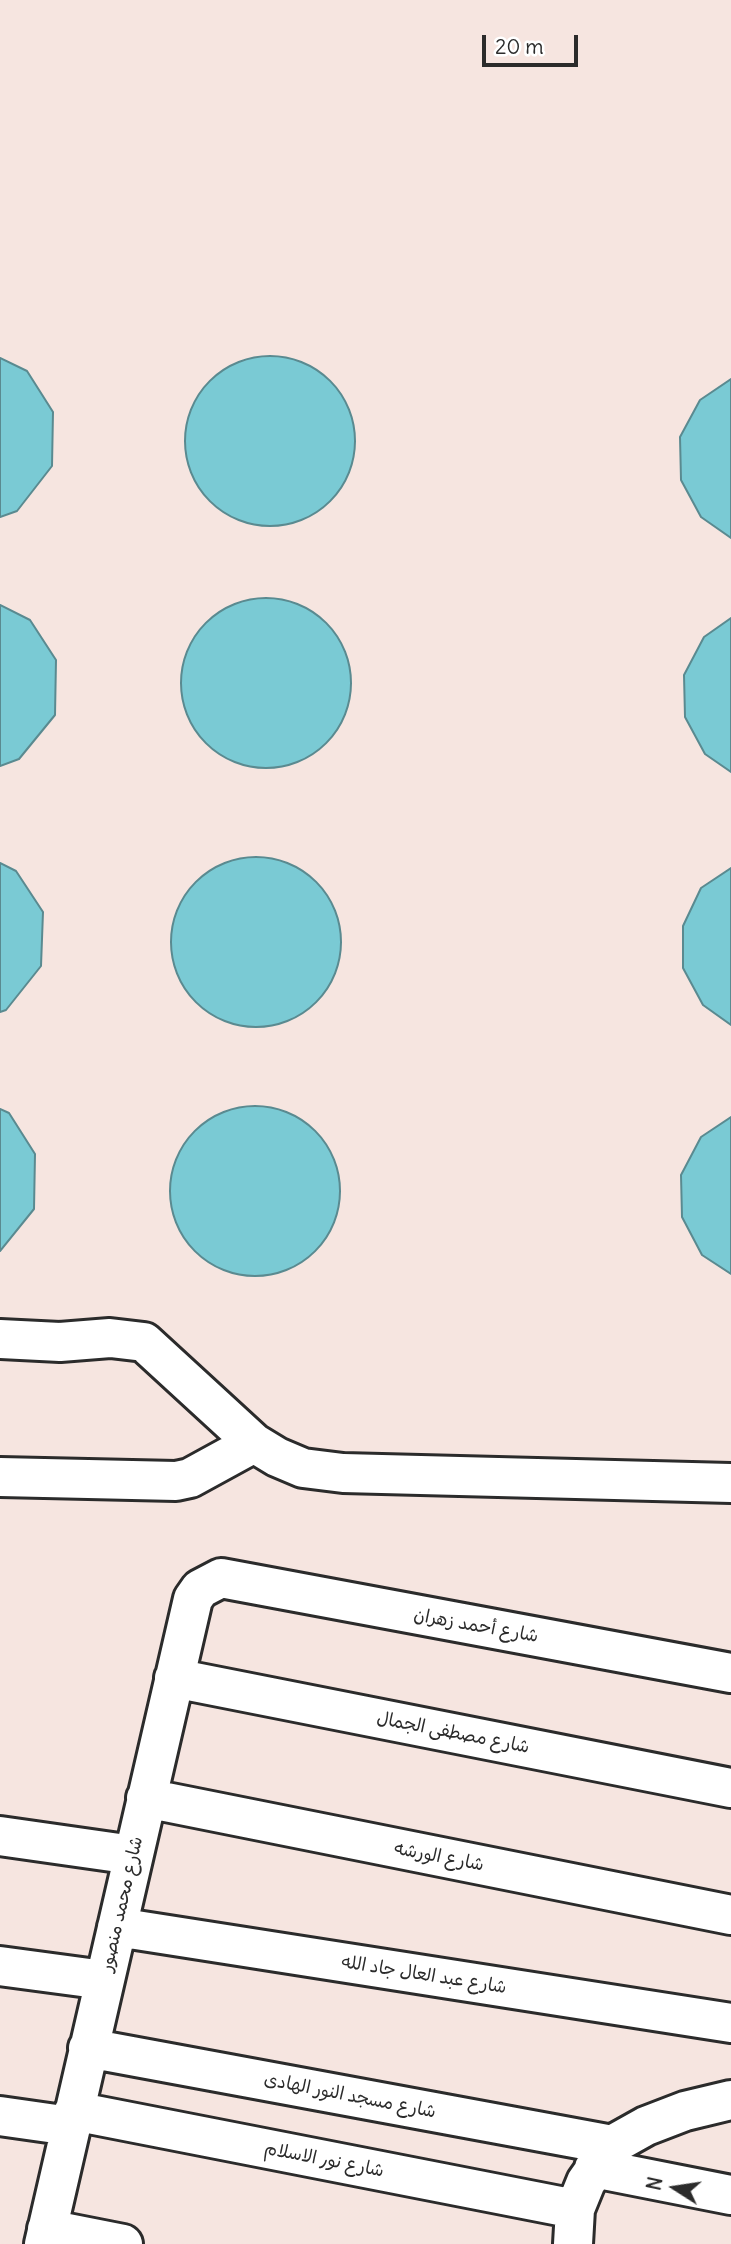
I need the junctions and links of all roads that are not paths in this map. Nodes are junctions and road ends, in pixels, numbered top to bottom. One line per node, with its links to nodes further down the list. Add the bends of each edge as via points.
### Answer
1 (0, 1339): 2 (street, via 144,1342)
2 (254, 1443): 3 (street, via 176,1481); 4 (street, via 303,1468 343,1473)
3 (0, 1478)
4 (731, 1483)
5 (221, 1578): 6 (street, شارع أحمد زهران); 7 (street, شارع محمد منصور, via 193,1598)
6 (731, 1673)
7 (174, 1678): 8 (street, شارع مصطفى الجمال); 9 (street, شارع محمد منصور)
8 (731, 1788)
9 (146, 1798): 11 (street, شارع محمد منصور); 12 (street, شارع الورشه)
10 (0, 1836): 11 (street)
11 (133, 1855): 13 (street, شارع محمد منصور)
12 (731, 1915)
13 (117, 1927): 15 (street, شارع محمد منصور); 16 (street, شارع عبد العال جاد الله)
14 (0, 1966): 15 (street)
15 (104, 1980): 17 (street, شارع محمد منصور)
16 (731, 2022)
17 (88, 2048): 20 (street, شارع محمد منصور); 21 (street, شارع مسجد النور الهادى)
18 (731, 2100): 21 (street, via 684,2110 646,2126)
19 (0, 2116): 20 (street, شارع نور الاسلام)
20 (72, 2119): 23 (street, شارع نور الاسلام); 24 (street, شارع محمد منصور)
21 (603, 2157): 22 (street, شارع مسجد النور الهادى); 23 (street)
22 (731, 2195)
23 (577, 2234)
24 (46, 2237): 25 (street)
25 (124, 2244)

